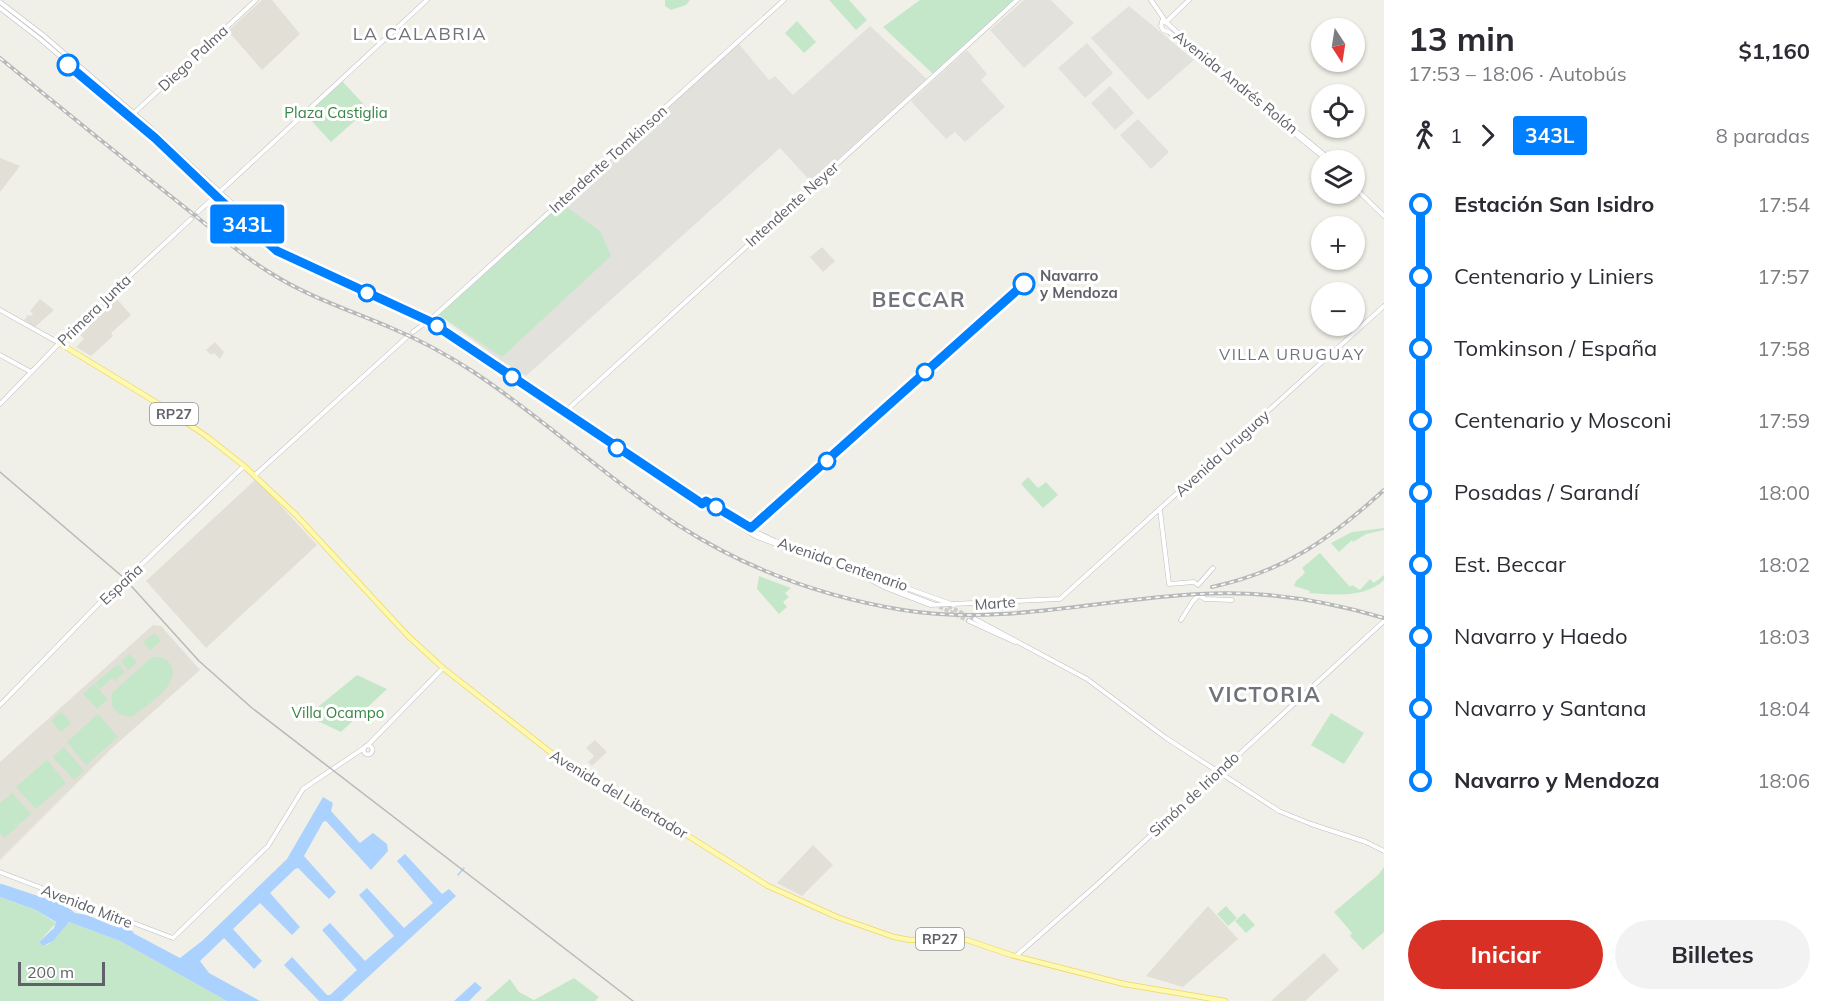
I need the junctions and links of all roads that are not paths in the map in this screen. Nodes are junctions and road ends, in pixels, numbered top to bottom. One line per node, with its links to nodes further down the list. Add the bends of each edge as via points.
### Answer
1 (256, 0): 10 (street, Diego Palma)
2 (427, 0): 12 (street)
3 (784, 0): 19 (street, Intendente Tomkinson)
4 (1017, 0): 27 (street, Intendente Neyer)
5 (1151, 0): 9 (street, Avenida Andrés Rolón)
6 (1189, 0): 9 (street)
7 (0, 2): 10 (street, Avenida Centenario, via 44,35)
8 (0, 8): 10 (street, Avenida Centenario)
9 (1165, 23): 11 (street, Avenida Andrés Rolón)
10 (132, 115): 12 (street, Avenida Centenario)
11 (1317, 150)
12 (217, 194): 14 (street); 19 (street, Avenida Centenario, via 283,250)
13 (1365, 196): 15 (street)
14 (198, 212)
15 (1384, 214)
16 (191, 219): 22 (street, Primera Junta)
17 (1384, 306): 30 (street, Avenida Uruguay)
18 (0, 310): 22 (street, RP27)
19 (430, 319): 20 (street); 24 (street, Avenida Centenario); 24 (street, Avenida Centenario, via 469,348 473,356 483,361)
20 (413, 332)
21 (406, 338): 29 (street)
22 (59, 343): 25 (street, Primera Junta); 28 (main road, Avenida del Libertador / RP27, via 167,409)
23 (0, 355): 25 (street)
24 (487, 357): 27 (street, Avenida Centenario)
25 (31, 372): 26 (street, Primera Junta)
26 (0, 404)
27 (567, 411): 32 (street, Avenida Centenario, via 757,537)
28 (244, 466): 29 (main road, Avenida del Libertador / RP27); 43 (street, España, via 118,584)
29 (255, 475): 42 (main road, Avenida del Libertador / RP27)
30 (1160, 509): 31 (street, via 1171,583 1198,585); 33 (street, Avenida Uruguay)
31 (1213, 568)
32 (869, 577): 35 (street, Avenida Centenario, via 904,585); 35 (street, Avenida Centenario, via 886,588 932,605)
33 (1059, 599): 36 (street, Marte)
34 (1232, 600): 38 (street, via 1204,599 1199,595)
35 (942, 603): 36 (street, Avenida Centenario)
36 (958, 606)
37 (975, 619): 41 (street)
38 (1181, 620)
39 (969, 621): 41 (street)
40 (1384, 621): 44 (street, Simón de Iriondo)
41 (1016, 642): 44 (street, via 1094,684)
42 (443, 668): 46 (street, Avenida Mitre, via 365,748 301,792 268,846 173,938); 47 (main road, Avenida del Libertador / RP27, via 565,764 768,886 887,935 910,940 955,938)
43 (0, 705)
44 (1217, 772): 45 (street, via 1285,815); 47 (street, Simón de Iriondo)
45 (1384, 851)
46 (0, 872)
47 (1016, 956): 48 (main road, Avenida del Libertador / RP27, via 1124,984)
48 (1225, 1001)

